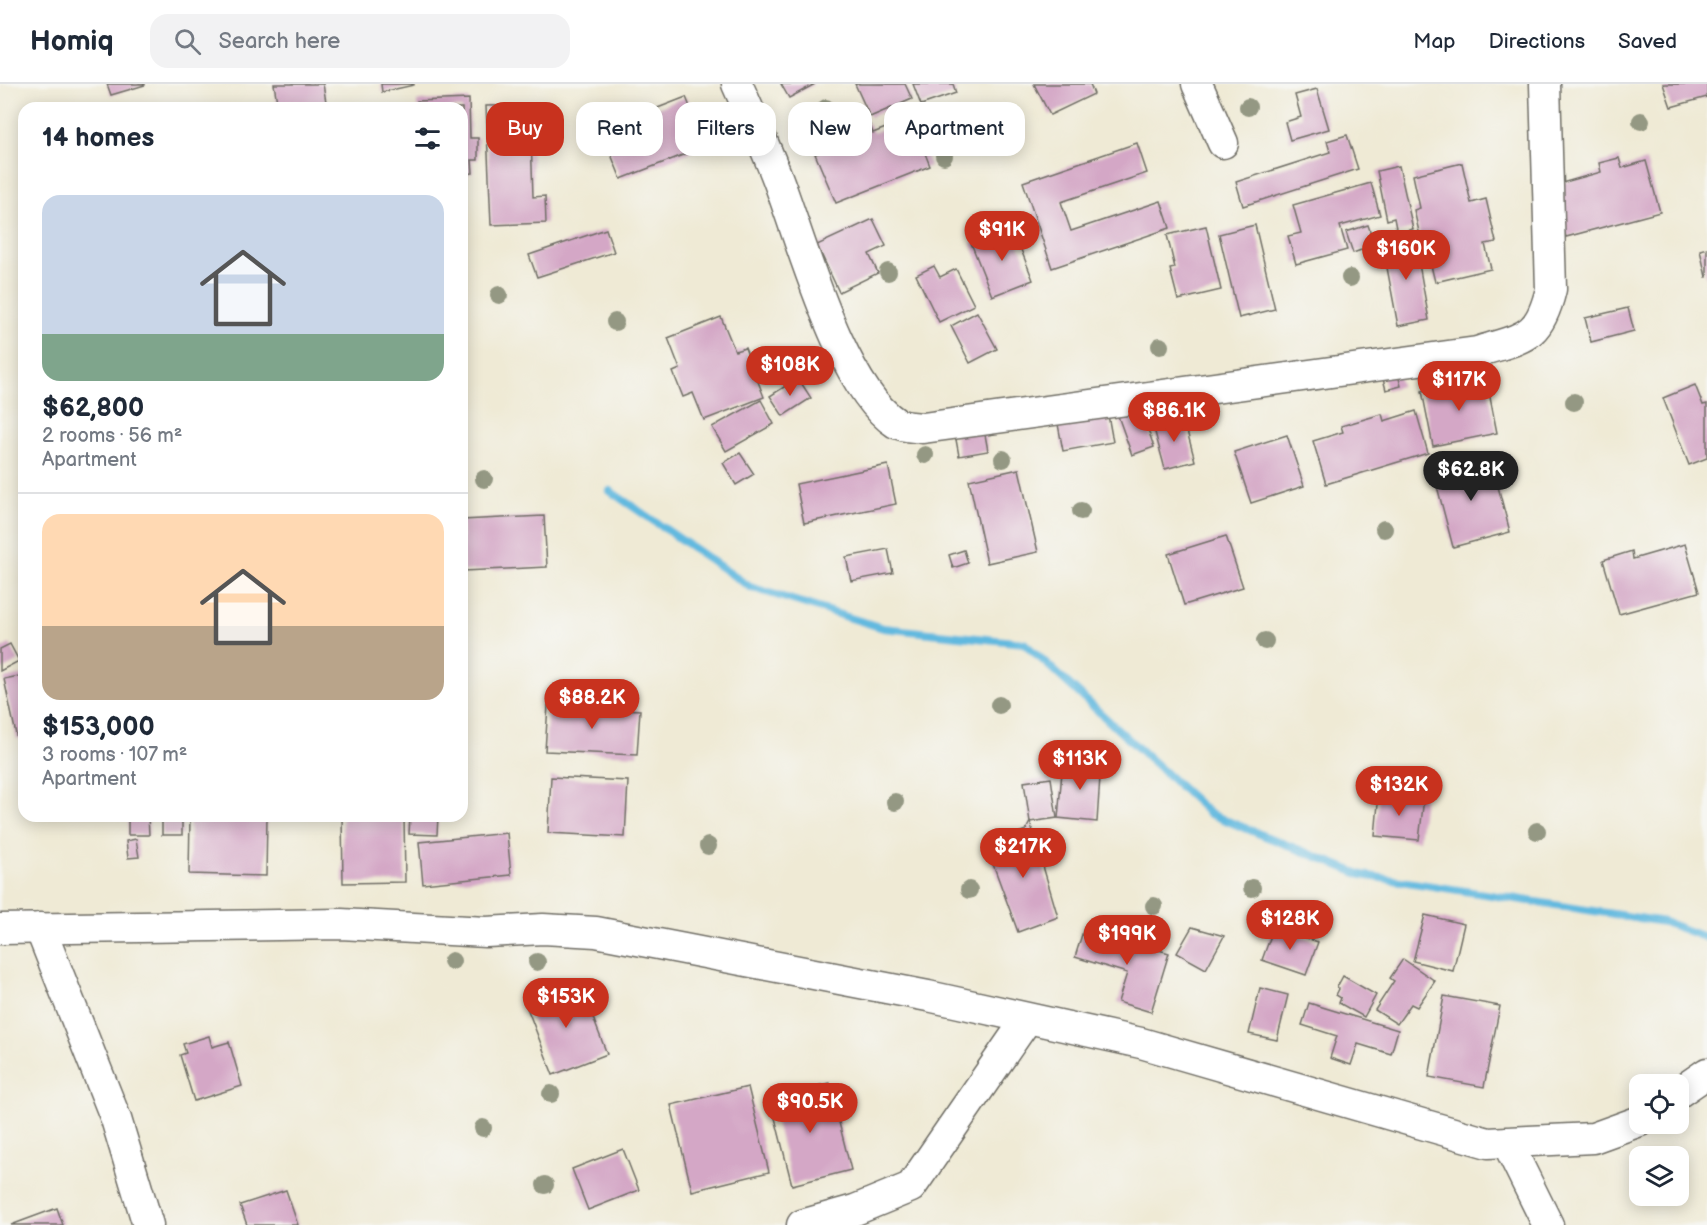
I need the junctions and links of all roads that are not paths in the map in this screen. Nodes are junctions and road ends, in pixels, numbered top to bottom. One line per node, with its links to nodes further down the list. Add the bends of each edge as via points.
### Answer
1 (737, 84): 3 (street, via 851,368 897,424 923,428 1466,354 1518,339 1538,327 1551,289)
2 (1197, 84): 4 (street)
3 (1545, 84)
4 (1223, 143)
5 (40, 928): 6 (street); 7 (street, via 341,924 486,932 596,932); 12 (street, via 116,1119)
6 (0, 929)
7 (1027, 1019): 11 (street, via 1140,1043 1488,1143); 13 (street, via 910,1187 855,1210)
8 (1707, 1073): 9 (street)
9 (1689, 1085)
10 (1629, 1125): 11 (street, via 1593,1138)
11 (1508, 1144): 14 (street)
12 (148, 1225)
13 (802, 1225)
14 (1548, 1225)

